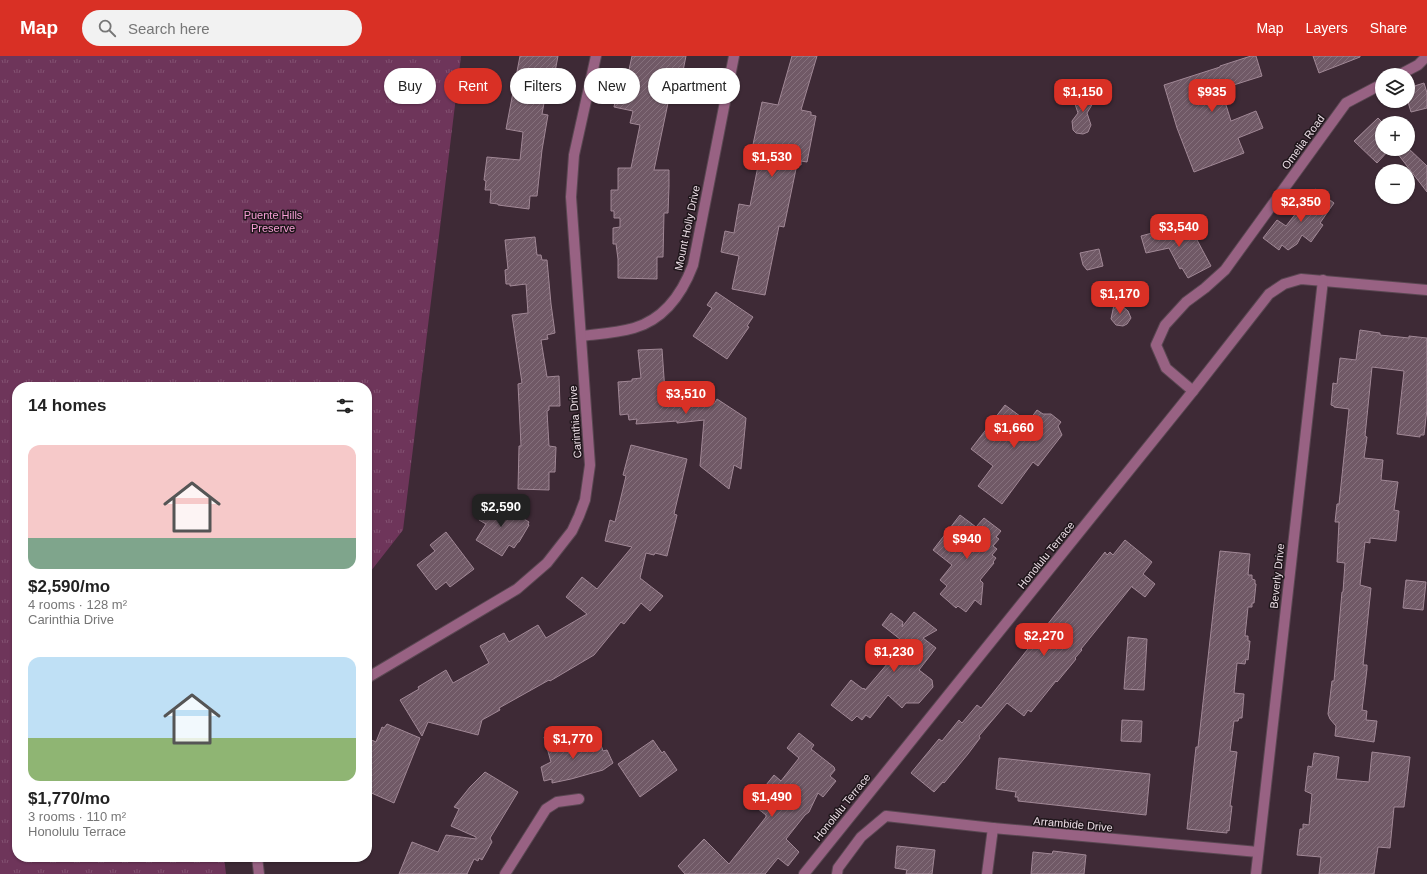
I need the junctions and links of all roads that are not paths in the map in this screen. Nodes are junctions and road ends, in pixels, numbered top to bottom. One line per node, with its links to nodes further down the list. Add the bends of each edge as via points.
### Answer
1 (596, 56): 8 (street, Carinthia Drive, via 574,155 571,197)
2 (734, 56): 8 (street, Mount Holly Drive, via 693,265 687,282 669,307 646,324)
3 (1427, 56): 4 (street)
4 (1412, 68)
5 (1375, 88): 9 (street, Omelia Road, via 1346,103 1225,270 1186,302 1165,325 1156,345 1166,368)
6 (1323, 280): 7 (street, Honolulu Terrace); 9 (street, Honolulu Terrace, via 1301,279 1276,288); 13 (street, Beverly Drive)
7 (1427, 290)
8 (581, 336): 10 (street, Carinthia Drive, via 590,465 585,500 572,531 546,563 517,589)
9 (1193, 391): 17 (street, Honolulu Terrace)
10 (372, 675)
11 (579, 799): 16 (street, via 557,802 546,809)
12 (993, 828): 13 (street, Arrambide Drive); 18 (street, Arrambide Drive, via 886,816 861,837 838,868); 19 (street)
13 (1258, 852): 20 (street, Beverly Drive)
14 (258, 862): 15 (street)
15 (259, 874)
16 (505, 874)
17 (804, 874)
18 (837, 874)
19 (987, 874)
20 (1256, 874)

